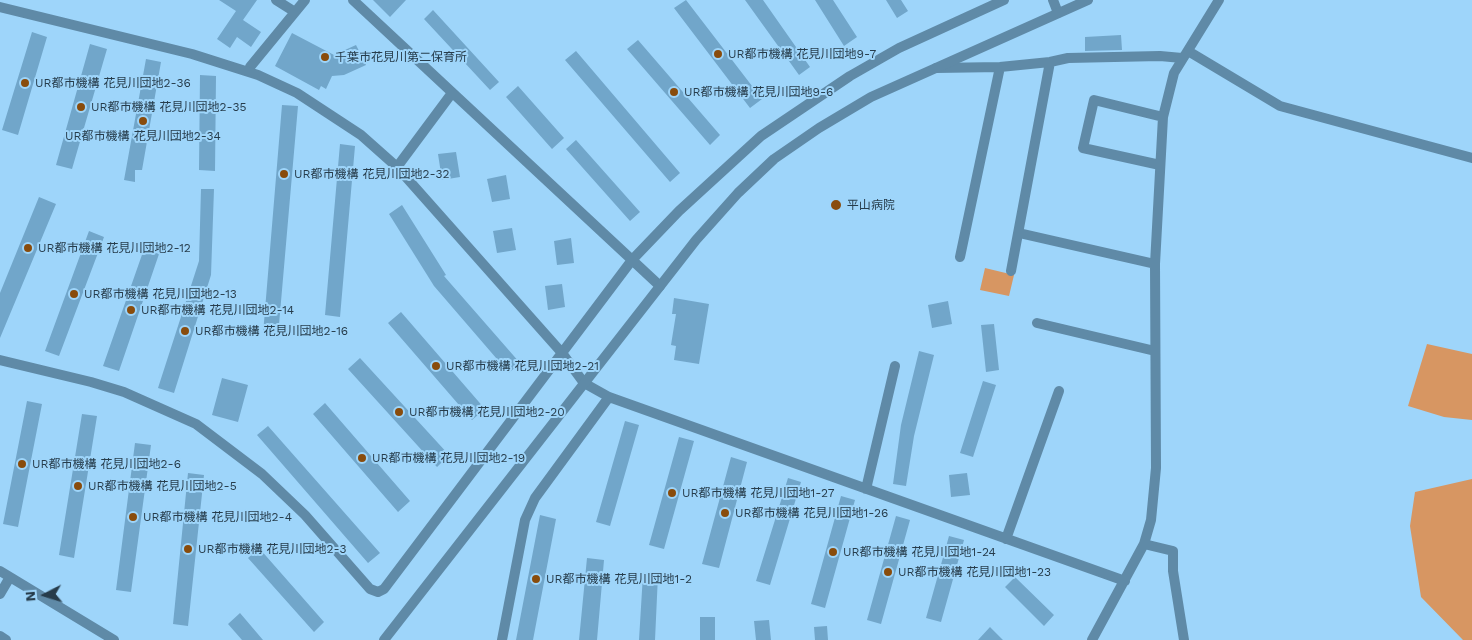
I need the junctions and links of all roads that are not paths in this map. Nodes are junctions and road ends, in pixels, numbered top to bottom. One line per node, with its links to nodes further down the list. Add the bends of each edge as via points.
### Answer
1 (276, 0): 9 (street)
2 (305, 0): 9 (street)
3 (353, 0): 16 (street)
4 (1004, 0): 23 (street, via 899,48 850,76 761,136 678,211)
5 (1052, 0): 10 (street)
6 (1088, 0): 10 (street)
7 (1219, 0): 11 (street)
8 (0, 7): 20 (street, via 192,54 258,76 297,93 361,135)
9 (295, 12): 13 (street)
10 (1058, 13): 15 (street)
11 (1185, 54): 12 (street, via 1068,58); 17 (street, via 1174,74); 18 (street, via 1280,106)
12 (1050, 62): 14 (street); 21 (street)
13 (250, 66)
14 (1000, 67): 15 (street); 22 (street)
15 (931, 68): 26 (street, via 845,111 774,159 716,216)
16 (452, 93): 20 (street); 23 (street)
17 (1163, 117): 19 (street); 19 (street, via 1094,100 1083,148)
18 (1472, 158)
19 (1160, 165): 24 (street)
20 (397, 167): 29 (street)
21 (1019, 233): 24 (street); 25 (street)
22 (960, 257)
23 (632, 260): 26 (street); 29 (street)
24 (1155, 264): 28 (street)
25 (1011, 271)
26 (660, 286): 32 (street)
27 (1038, 324): 28 (street)
28 (1155, 351): 37 (street, via 1156,468 1151,520)
29 (562, 352): 30 (street, via 384,589 378,592 370,589 277,487 196,424 116,390); 32 (street)
30 (0, 360)
31 (895, 366): 35 (street)
32 (584, 383): 34 (street); 45 (street)
33 (1059, 392): 36 (street)
34 (609, 397): 35 (street); 46 (street, via 534,498 525,520)
35 (866, 489): 36 (street)
36 (1006, 539): 40 (street)
37 (1144, 544): 40 (street); 48 (street, via 1173,550)
38 (0, 571): 39 (street)
39 (10, 578): 41 (street); 44 (street)
40 (1125, 581): 47 (street)
41 (0, 594)
42 (0, 636): 43 (street)
43 (6, 640)
44 (114, 640)
45 (384, 640)
46 (502, 640)
47 (1092, 640)
48 (1184, 640)

